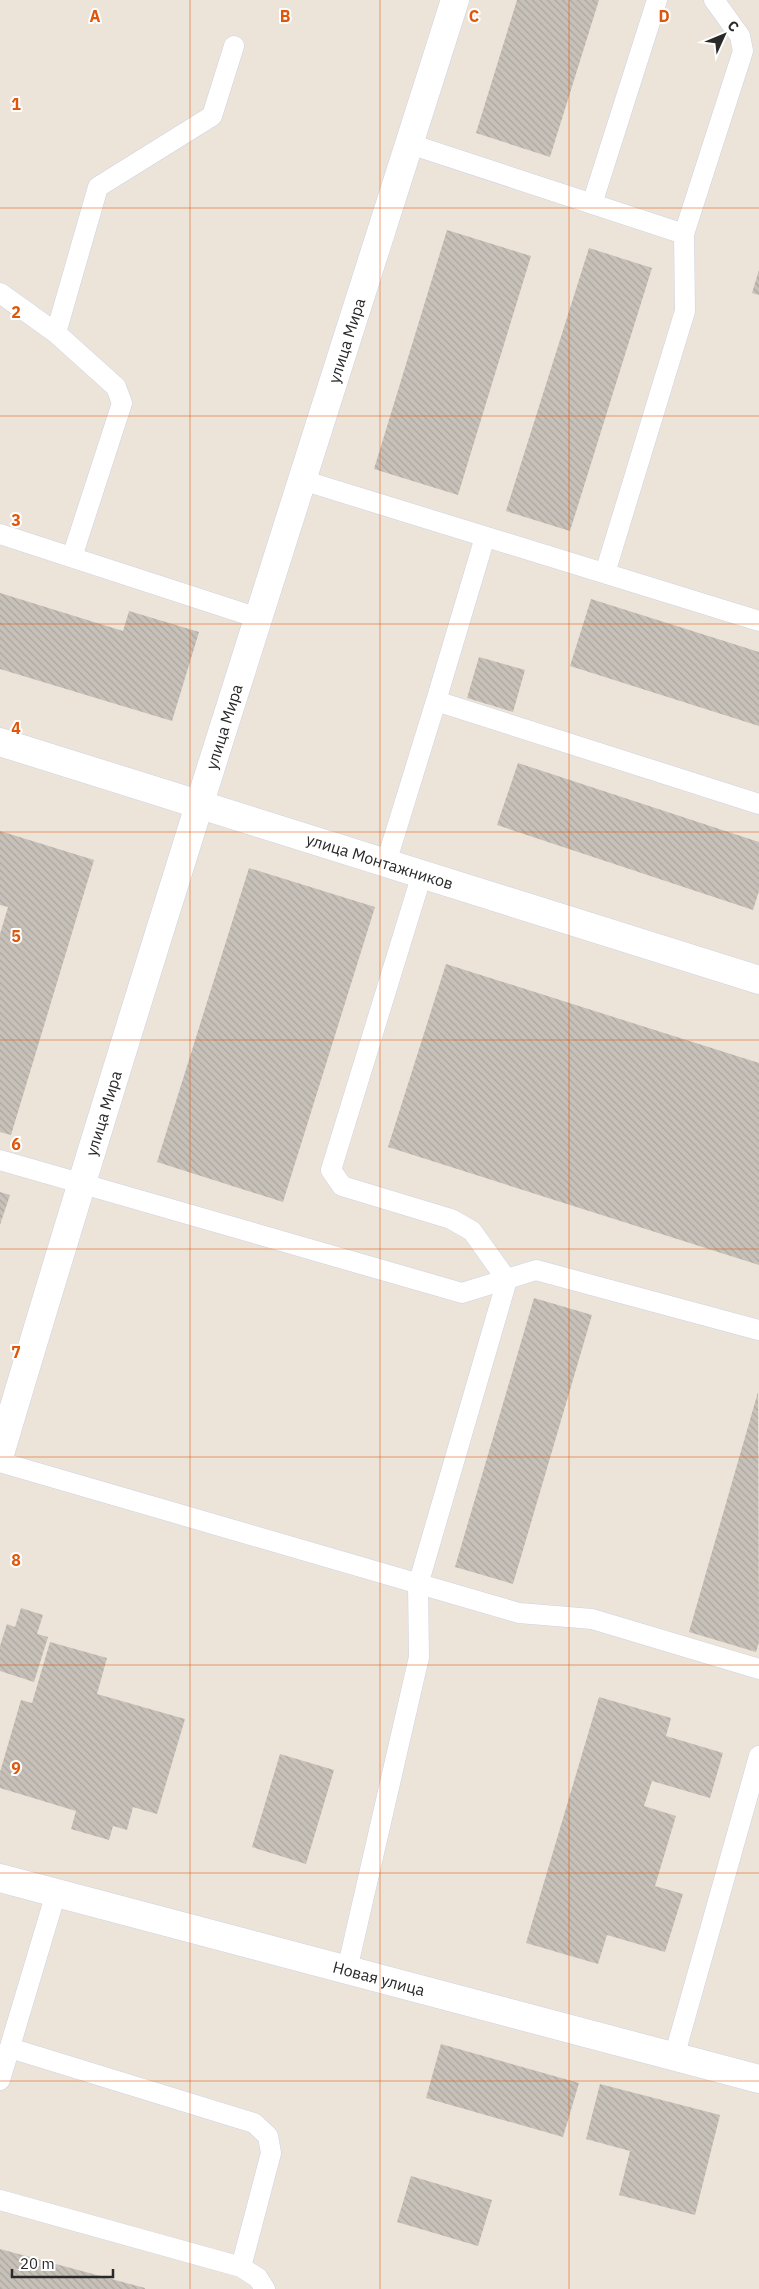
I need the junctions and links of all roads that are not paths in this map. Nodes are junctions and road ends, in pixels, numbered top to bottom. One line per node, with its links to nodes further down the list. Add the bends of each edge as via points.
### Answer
1 (455, 0): 5 (street, улица Мира)
2 (657, 0): 6 (lane)
3 (714, 0): 7 (lane, via 740,36 743,52)
4 (234, 46): 9 (lane, via 212,116 98,187)
5 (410, 144): 6 (lane); 10 (street, улица Мира)
6 (592, 204): 7 (lane)
7 (684, 234): 14 (lane, via 685,311)
8 (0, 293): 9 (lane)
9 (56, 333): 13 (lane, via 116,387 122,403)
10 (302, 480): 12 (lane); 15 (street, улица Мира)
11 (0, 534): 13 (lane)
12 (484, 536): 14 (lane); 17 (lane)
13 (72, 557): 15 (lane)
14 (605, 573): 16 (lane)
15 (258, 618): 20 (street, улица Мира)
16 (759, 621)
17 (436, 701): 19 (lane); 21 (lane)
18 (0, 742): 20 (street, улица Монтажников)
19 (759, 804)
20 (199, 806): 21 (street, улица Монтажников); 25 (street, улица Мира)
21 (386, 863): 22 (street, улица Монтажников)
22 (422, 874): 23 (street, улица Монтажников); 26 (lane, via 331,1170 342,1186 451,1219 472,1231)
23 (759, 980)
24 (0, 1160): 25 (lane)
25 (81, 1182): 26 (lane, via 462,1293); 28 (street, улица Мира)
26 (507, 1280): 27 (lane, via 536,1270); 30 (lane)
27 (759, 1330)
28 (0, 1454)
29 (0, 1462): 30 (lane)
30 (418, 1585): 31 (lane, via 519,1613 592,1619); 35 (lane, via 419,1657)
31 (759, 1669)
32 (759, 1756): 37 (lane)
33 (0, 1878): 34 (street, Новая улица)
34 (56, 1893): 35 (street, Новая улица); 36 (lane)
35 (347, 1970): 37 (street, Новая улица)
36 (10, 2048): 38 (lane); 41 (lane, via 254,2123 268,2136 271,2153)
37 (674, 2057): 39 (street, Новая улица)
38 (0, 2080)
39 (759, 2080)
40 (0, 2200): 41 (lane)
41 (241, 2266): 42 (lane, via 258,2278)
42 (265, 2289)

